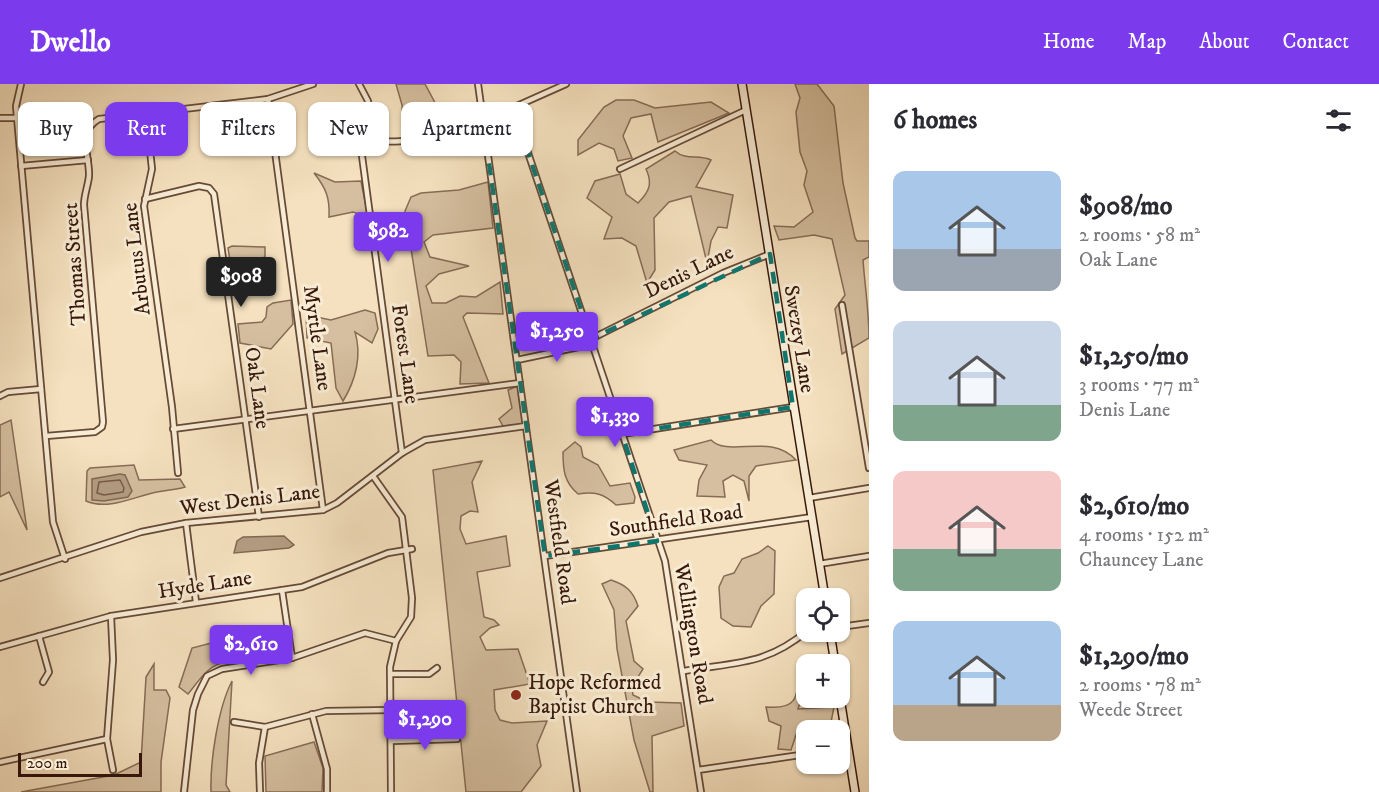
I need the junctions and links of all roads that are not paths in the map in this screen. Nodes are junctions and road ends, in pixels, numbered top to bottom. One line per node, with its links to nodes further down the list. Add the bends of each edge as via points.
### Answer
1 (21, 84): 14 (street, via 16,100)
2 (313, 84): 7 (street, Thomas Street)
3 (359, 84): 8 (street, Forest Lane)
4 (478, 84): 9 (street, Westfield Road)
5 (566, 84): 10 (street)
6 (742, 84): 12 (street, Swezey Lane)
7 (268, 99): 11 (street, Thomas Street); 33 (street, Myrtle Lane)
8 (367, 102)
9 (480, 102)
10 (526, 102)
11 (188, 108)
12 (746, 110): 22 (street); 24 (street, Swezey Lane)
13 (0, 118): 14 (street)
14 (17, 118): 21 (street)
15 (105, 118): 20 (street, Thomas Street, via 89,126 85,139)
16 (151, 156): 23 (street, Arbutus Lane, via 152,169)
17 (362, 156): 31 (street, Forest Lane)
18 (488, 156): 27 (street, Westfield Road)
19 (529, 156): 26 (street, Wellington Road)
20 (88, 160): 21 (street); 38 (street, Thomas Street, via 84,205 102,427 95,432)
21 (21, 166): 29 (street)
22 (620, 169)
23 (145, 199): 34 (street, Oak Lane, via 199,186 214,194); 36 (street, Arbutus Lane)
24 (770, 254): 26 (street, Denis Lane, via 731,269); 32 (street, Swezey Lane)
25 (842, 305): 40 (street)
26 (592, 341): 27 (street, Denis Lane); 37 (street, Wellington Road)
27 (517, 360): 28 (street, Westfield Road)
28 (520, 383): 31 (street); 35 (street, Westfield Road)
29 (40, 389): 30 (street); 38 (street)
30 (0, 396)
31 (394, 400): 33 (street); 39 (street, Forest Lane)
32 (793, 407): 37 (street); 44 (street, Swezey Lane)
33 (310, 411): 34 (street); 45 (street, Myrtle Lane)
34 (245, 420): 36 (street); 46 (street, Oak Lane)
35 (526, 426): 39 (street, West Denis Lane, via 431,439); 52 (street, Westfield Road)
36 (173, 429): 41 (street, Arbutus Lane)
37 (622, 434): 49 (street, Wellington Road)
38 (46, 436): 53 (street, via 53,522)
39 (402, 453): 42 (street, West Denis Lane)
40 (869, 468)
41 (178, 473)
42 (373, 476): 45 (street, West Denis Lane); 50 (street, via 402,518)
43 (869, 488): 44 (street)
44 (809, 498): 47 (street, Swezey Lane)
45 (323, 510): 46 (street, West Denis Lane)
46 (259, 517): 48 (street, West Denis Lane)
47 (812, 517): 49 (street, Southfield Road); 54 (street, Swezey Lane)
48 (186, 524): 53 (street, West Denis Lane, via 106,542); 58 (street)
49 (657, 541): 52 (street, Southfield Road); 68 (street, Wellington Road, via 669,579)
50 (409, 550): 57 (street, Hyde Lane, via 388,553 302,587); 64 (street, via 411,617)
51 (869, 555): 54 (street)
52 (545, 556): 87 (street, Westfield Road)
53 (65, 559): 55 (street, West Denis Lane)
54 (819, 564): 56 (street, Swezey Lane)
55 (0, 578)
56 (823, 588)
57 (282, 590): 58 (street, Hyde Lane); 66 (street)
58 (196, 602): 59 (street, Hyde Lane)
59 (111, 616): 62 (street, Hyde Lane); 75 (street, via 113,660)
60 (869, 623): 61 (street)
61 (850, 626)
62 (39, 636): 65 (street, Hyde Lane); 70 (street, via 49,672)
63 (796, 639): 68 (street, via 760,660)
64 (396, 642): 66 (street, via 365,633); 69 (street)
65 (0, 647)
66 (292, 658): 83 (street, via 222,669 207,676 193,711)
67 (437, 668): 69 (street, via 429,674)
68 (684, 671): 81 (street, Wellington Road)
69 (390, 675): 71 (street)
70 (43, 682)
71 (391, 710): 72 (street); 77 (street)
72 (312, 714): 74 (street); 85 (street, via 327,769)
73 (234, 722): 74 (street)
74 (265, 728): 84 (street)
75 (107, 739): 79 (street); 80 (street)
76 (457, 739): 77 (street)
77 (392, 741): 86 (street)
78 (796, 756): 81 (street)
79 (0, 762)
80 (113, 770)
81 (698, 770): 88 (street, Wellington Road)
82 (850, 772): 89 (street)
83 (184, 792)
84 (260, 792)
85 (327, 792)
86 (391, 792)
87 (577, 792)
88 (701, 792)
89 (855, 792)

